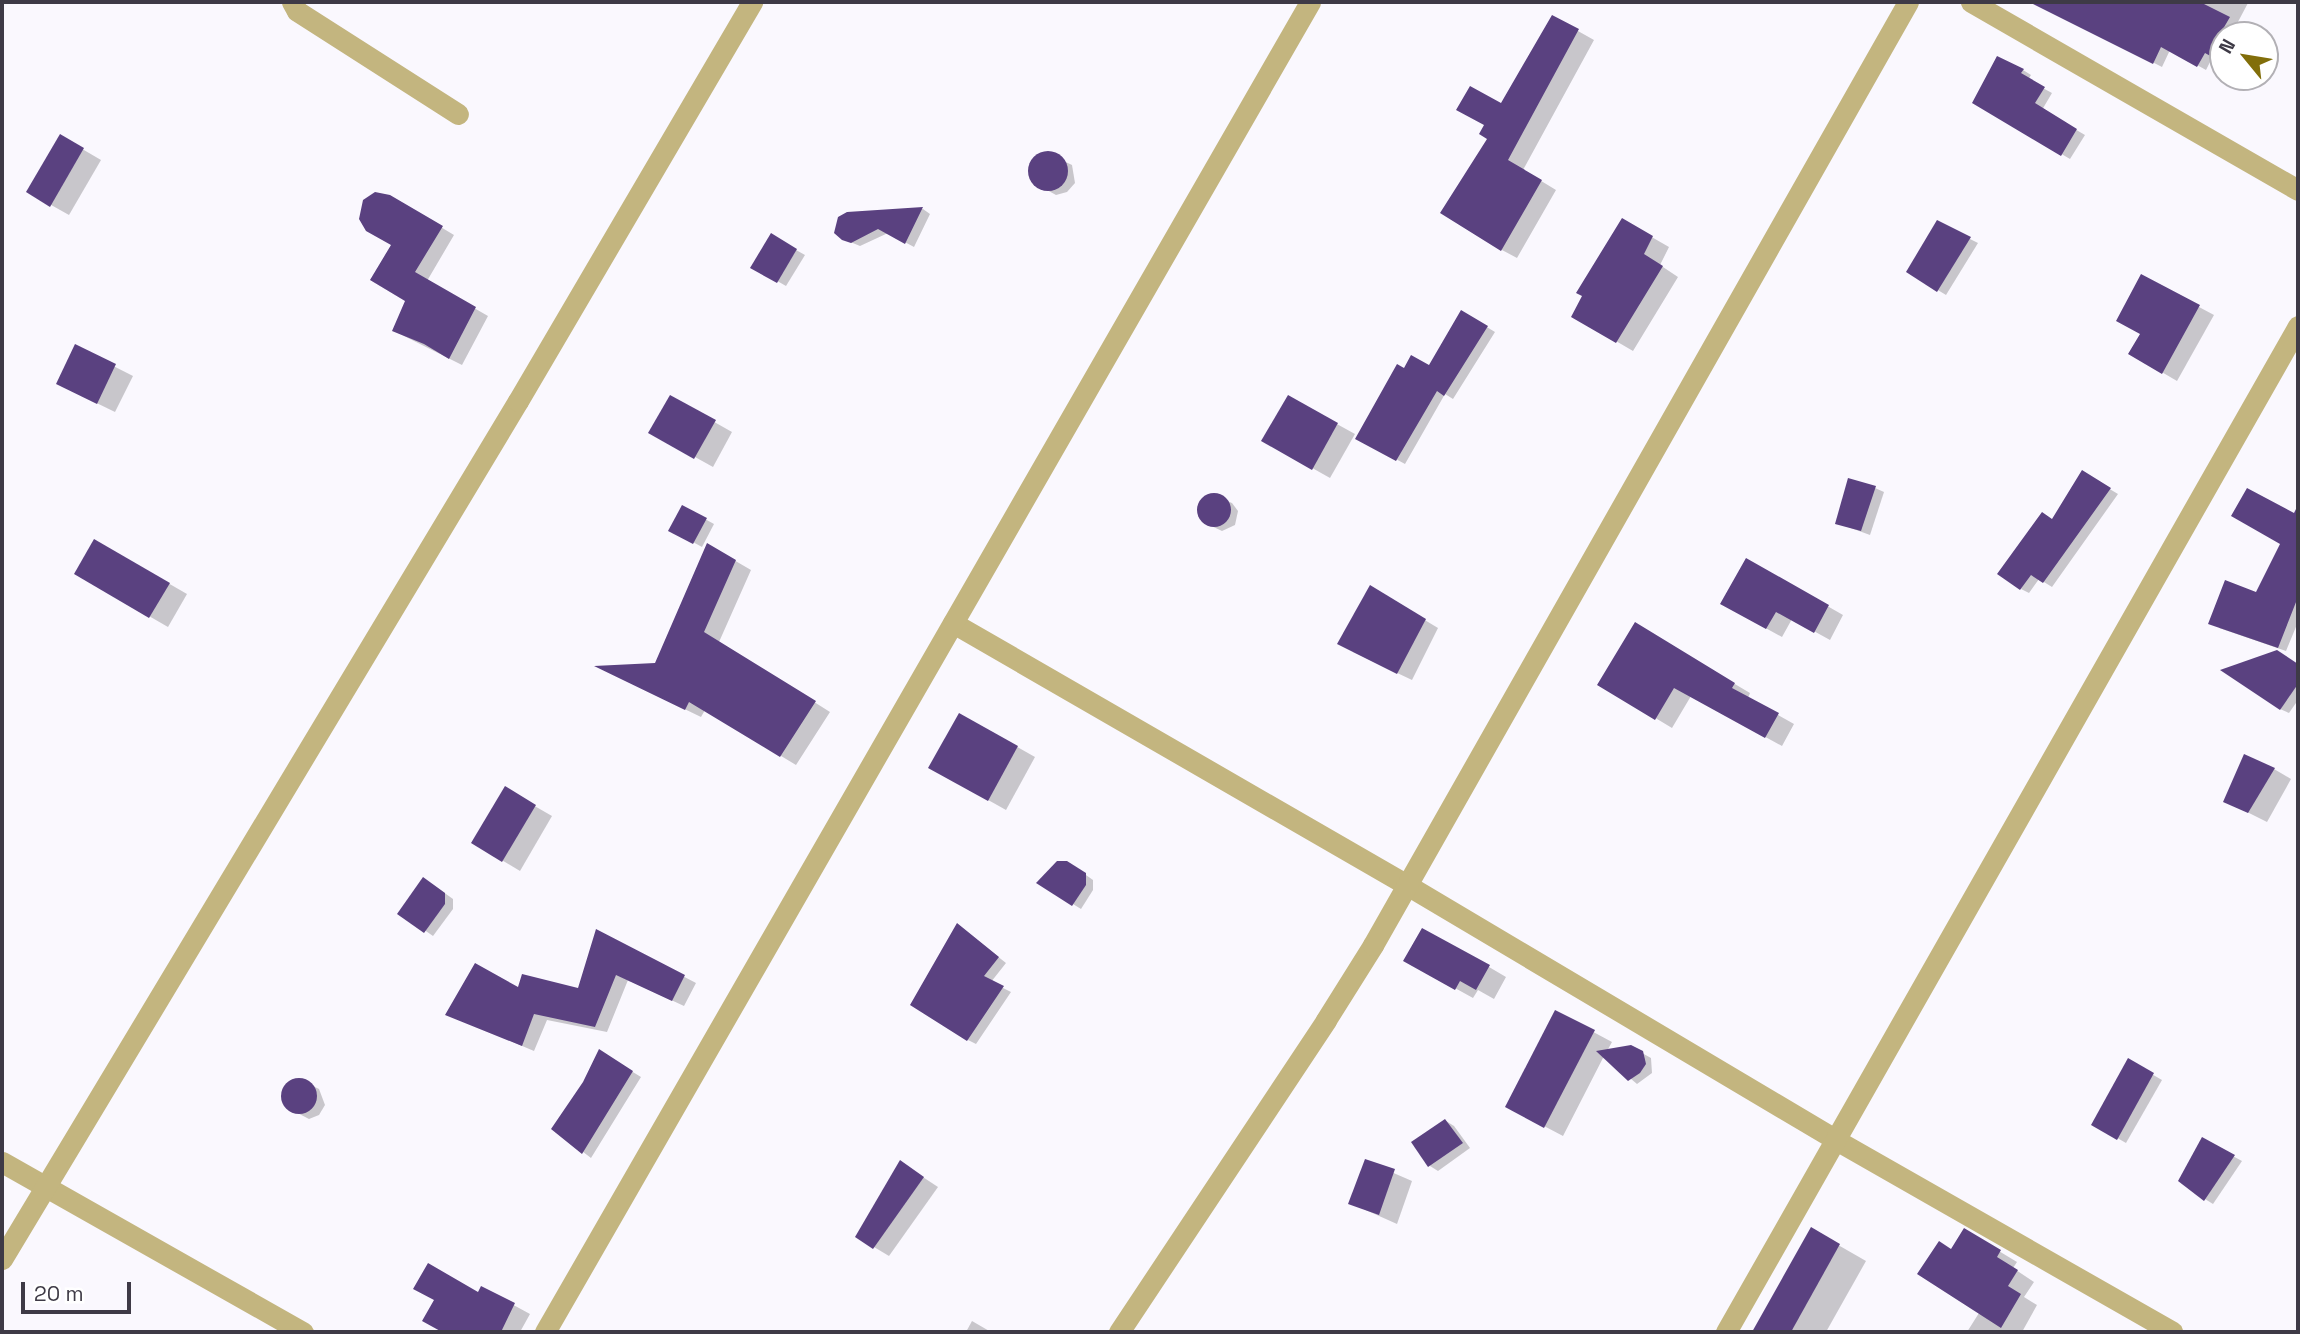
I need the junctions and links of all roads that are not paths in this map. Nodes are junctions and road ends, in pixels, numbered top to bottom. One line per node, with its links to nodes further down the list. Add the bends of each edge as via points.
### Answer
1 (292, 2): 6 (street, via 297,11)
2 (752, 2): 13 (street)
3 (1310, 2): 9 (street)
4 (1908, 2): 10 (street)
5 (1971, 2): 7 (street)
6 (458, 114)
7 (2298, 190)
8 (2298, 326): 11 (street)
9 (953, 623): 10 (street); 16 (street)
10 (1407, 885): 11 (street); 17 (street, via 1326,1020)
11 (1836, 1140): 18 (street); 19 (street)
12 (2, 1162): 13 (street)
13 (43, 1186): 14 (street); 15 (street)
14 (2, 1259)
15 (303, 1332)
16 (545, 1332)
17 (1119, 1332)
18 (1726, 1332)
19 (2172, 1332)

